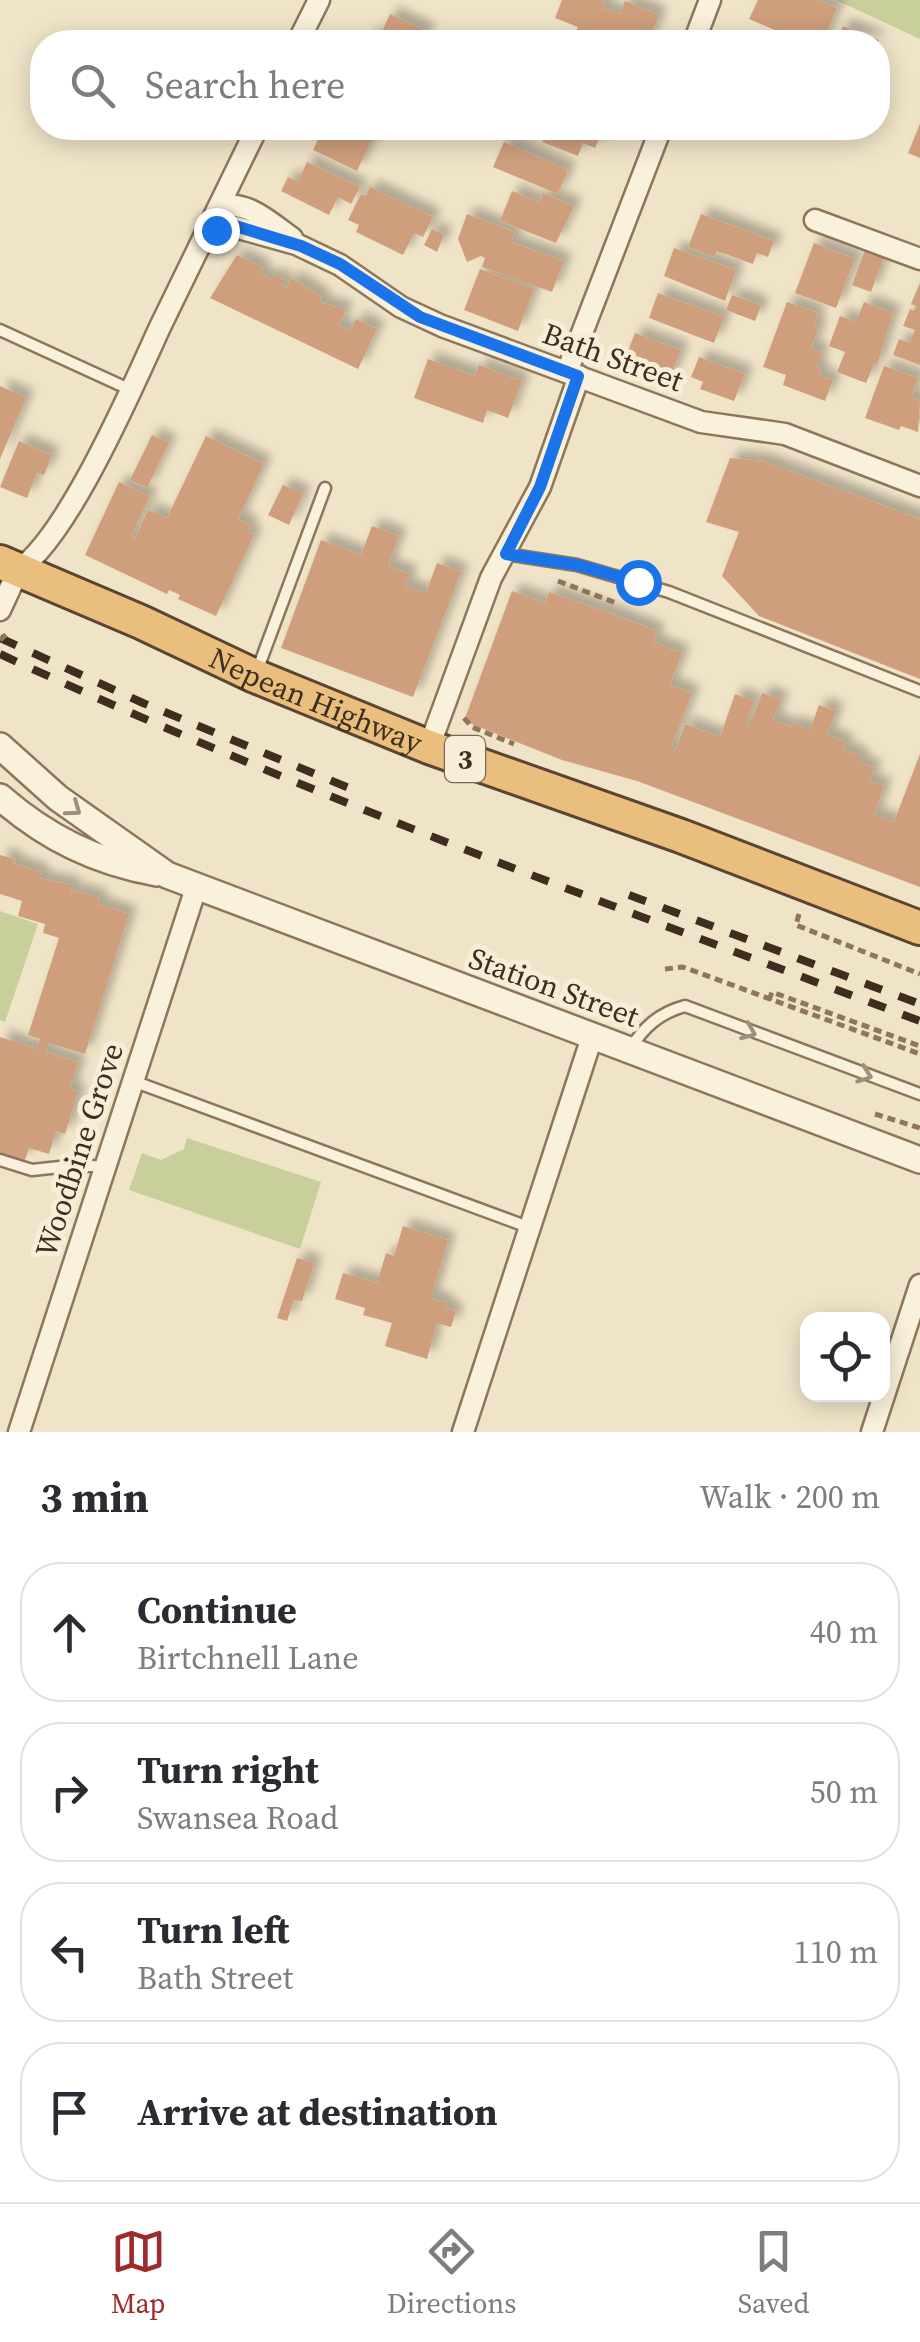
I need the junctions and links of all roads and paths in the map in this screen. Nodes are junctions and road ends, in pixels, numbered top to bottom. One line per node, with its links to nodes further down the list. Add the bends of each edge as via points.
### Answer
1 (319, 0): 3 (street)
2 (710, 0): 4 (street)
3 (304, 30)
4 (699, 30)
5 (251, 140): 7 (street)
6 (657, 140): 13 (street)
7 (218, 209): 9 (street, Bath Street, via 244,208); 10 (street)
8 (815, 220): 11 (street)
9 (301, 246): 10 (street, Bath Street, via 228,225); 13 (street, Bath Street, via 420,317)
10 (199, 247): 14 (street)
11 (920, 259)
12 (0, 330): 14 (lane)
13 (573, 374): 15 (street, Bath Street, via 710,424 785,434); 17 (street, via 540,487)
14 (131, 390): 18 (street, via 64,515 39,550)
15 (920, 486)
16 (325, 488): 24 (lane)
17 (506, 554): 25 (lane, via 577,565 669,592); 28 (street)
18 (6, 570): 21 (street); 24 (highway, Nepean Highway / 3, via 141,622)
19 (554, 580): 20 (path)
20 (616, 604)
21 (0, 610)
22 (8, 633): 23 (path, bridge)
23 (0, 640)
24 (254, 676): 28 (highway, Nepean Highway / 3)
25 (920, 690)
26 (464, 714): 29 (path, via 472,727)
27 (0, 746): 33 (street, Station Street, one-way to 33, via 58,798)
28 (429, 746): 36 (highway, Nepean Highway / 3)
29 (526, 750)
30 (0, 797): 32 (street, Station Street)
31 (0, 814): 32 (street)
32 (61, 842): 33 (street, Station Street, via 106,862)
33 (166, 875): 34 (street, Station Street)
34 (196, 888): 40 (street, Station Street); 44 (street, Woodbine Grove)
35 (799, 914): 38 (path, via 796,925)
36 (920, 928)
37 (665, 969): 39 (path, via 683,966)
38 (920, 974)
39 (769, 1000): 41 (path, via 772,992); 43 (path)
40 (592, 1037): 42 (street, Station Street); 51 (street)
41 (920, 1046)
42 (629, 1050): 45 (lane, one-way to 45, via 645,1027 684,1006); 49 (street, Station Street)
43 (920, 1054)
44 (133, 1081): 50 (street, Woodbine Grove); 51 (lane)
45 (920, 1094)
46 (866, 1111): 47 (path)
47 (920, 1128)
48 (0, 1160): 50 (lane, via 32,1170)
49 (920, 1160)
50 (105, 1167): 53 (street, Woodbine Grove)
51 (528, 1226): 54 (street)
52 (918, 1296): 55 (street)
53 (19, 1432)
54 (464, 1432)
55 (872, 1432)

